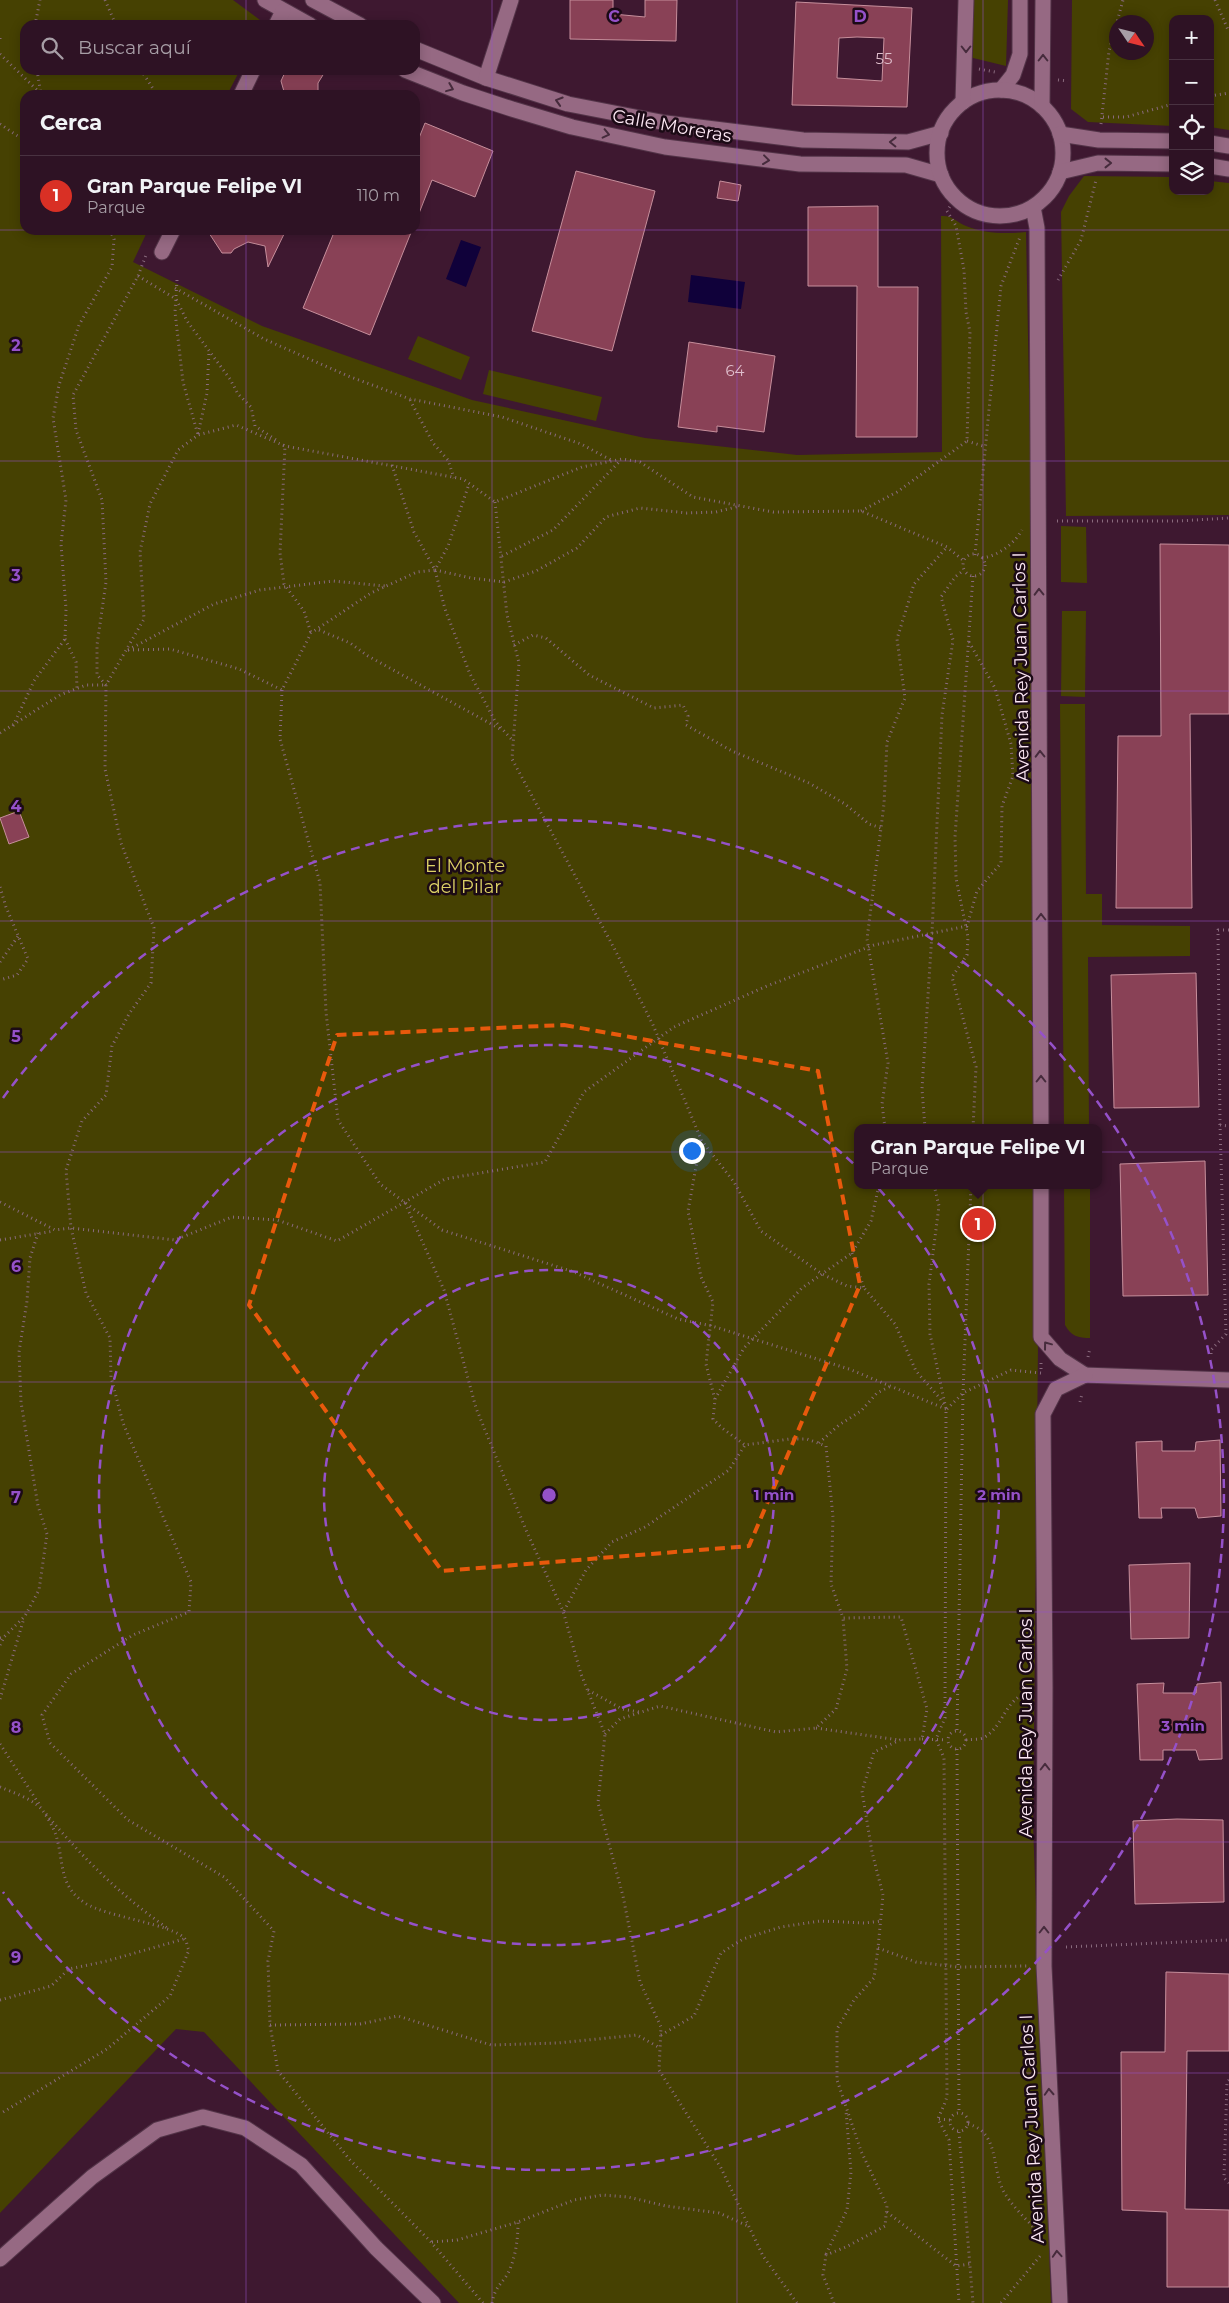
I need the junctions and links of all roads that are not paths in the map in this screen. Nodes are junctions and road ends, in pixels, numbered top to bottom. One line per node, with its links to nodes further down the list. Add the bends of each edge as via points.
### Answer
1 (265, 0): 7 (street)
2 (313, 0): 10 (street)
3 (511, 0): 14 (street)
4 (966, 0): 17 (street, one-way to 17)
5 (1020, 0): 16 (street, via 1020,54 1012,75)
6 (1043, 0): 18 (street, one-way to 6)
7 (283, 11): 8 (street); 9 (street)
8 (278, 20)
9 (300, 20)
10 (351, 20)
11 (420, 51): 14 (street, Calle Moreras)
12 (251, 75): 15 (street)
13 (418, 75): 28 (street, Calle Moreras, one-way to 28, via 463,93 572,127 665,148 800,164 906,165)
14 (486, 78): 19 (street, Calle Moreras, one-way to 14, via 908,142 803,140 676,124 568,104)
15 (243, 90)
16 (1000, 90): 17 (street, via 981,93); 18 (street, via 1016,92)
17 (963, 102): 19 (street)
18 (1042, 106): 20 (street)
19 (941, 133): 28 (street, via 938,161)
20 (1060, 134): 21 (street, via 1099,140); 27 (street, via 1063,153)
21 (1169, 141)
22 (1214, 144): 23 (street)
23 (1229, 146)
24 (1169, 164): 27 (street, one-way to 24, via 1098,163)
25 (1214, 167): 26 (street)
26 (1229, 169)
27 (1060, 172): 29 (street, via 1045,198)
28 (941, 175): 29 (street, via 950,191 979,213 1015,214)
29 (1032, 207): 32 (street, Avenida Rey Juan Carlos I, one-way to 29, via 1037,228)
30 (170, 235): 31 (street)
31 (162, 252)
32 (1041, 1124)
33 (1041, 1189): 34 (street, one-way to 33, via 1060,1359 1041,1337)
34 (1084, 1375): 35 (street); 38 (street, Avenida Rey Juan Carlos I, one-way to 34, via 1044,1966 1044,1414 1056,1389)
35 (1229, 1380)
36 (0, 2259): 37 (street, via 92,2177 157,2130 204,2117 245,2128 301,2165 376,2248)
37 (433, 2303)
38 (1060, 2303)

